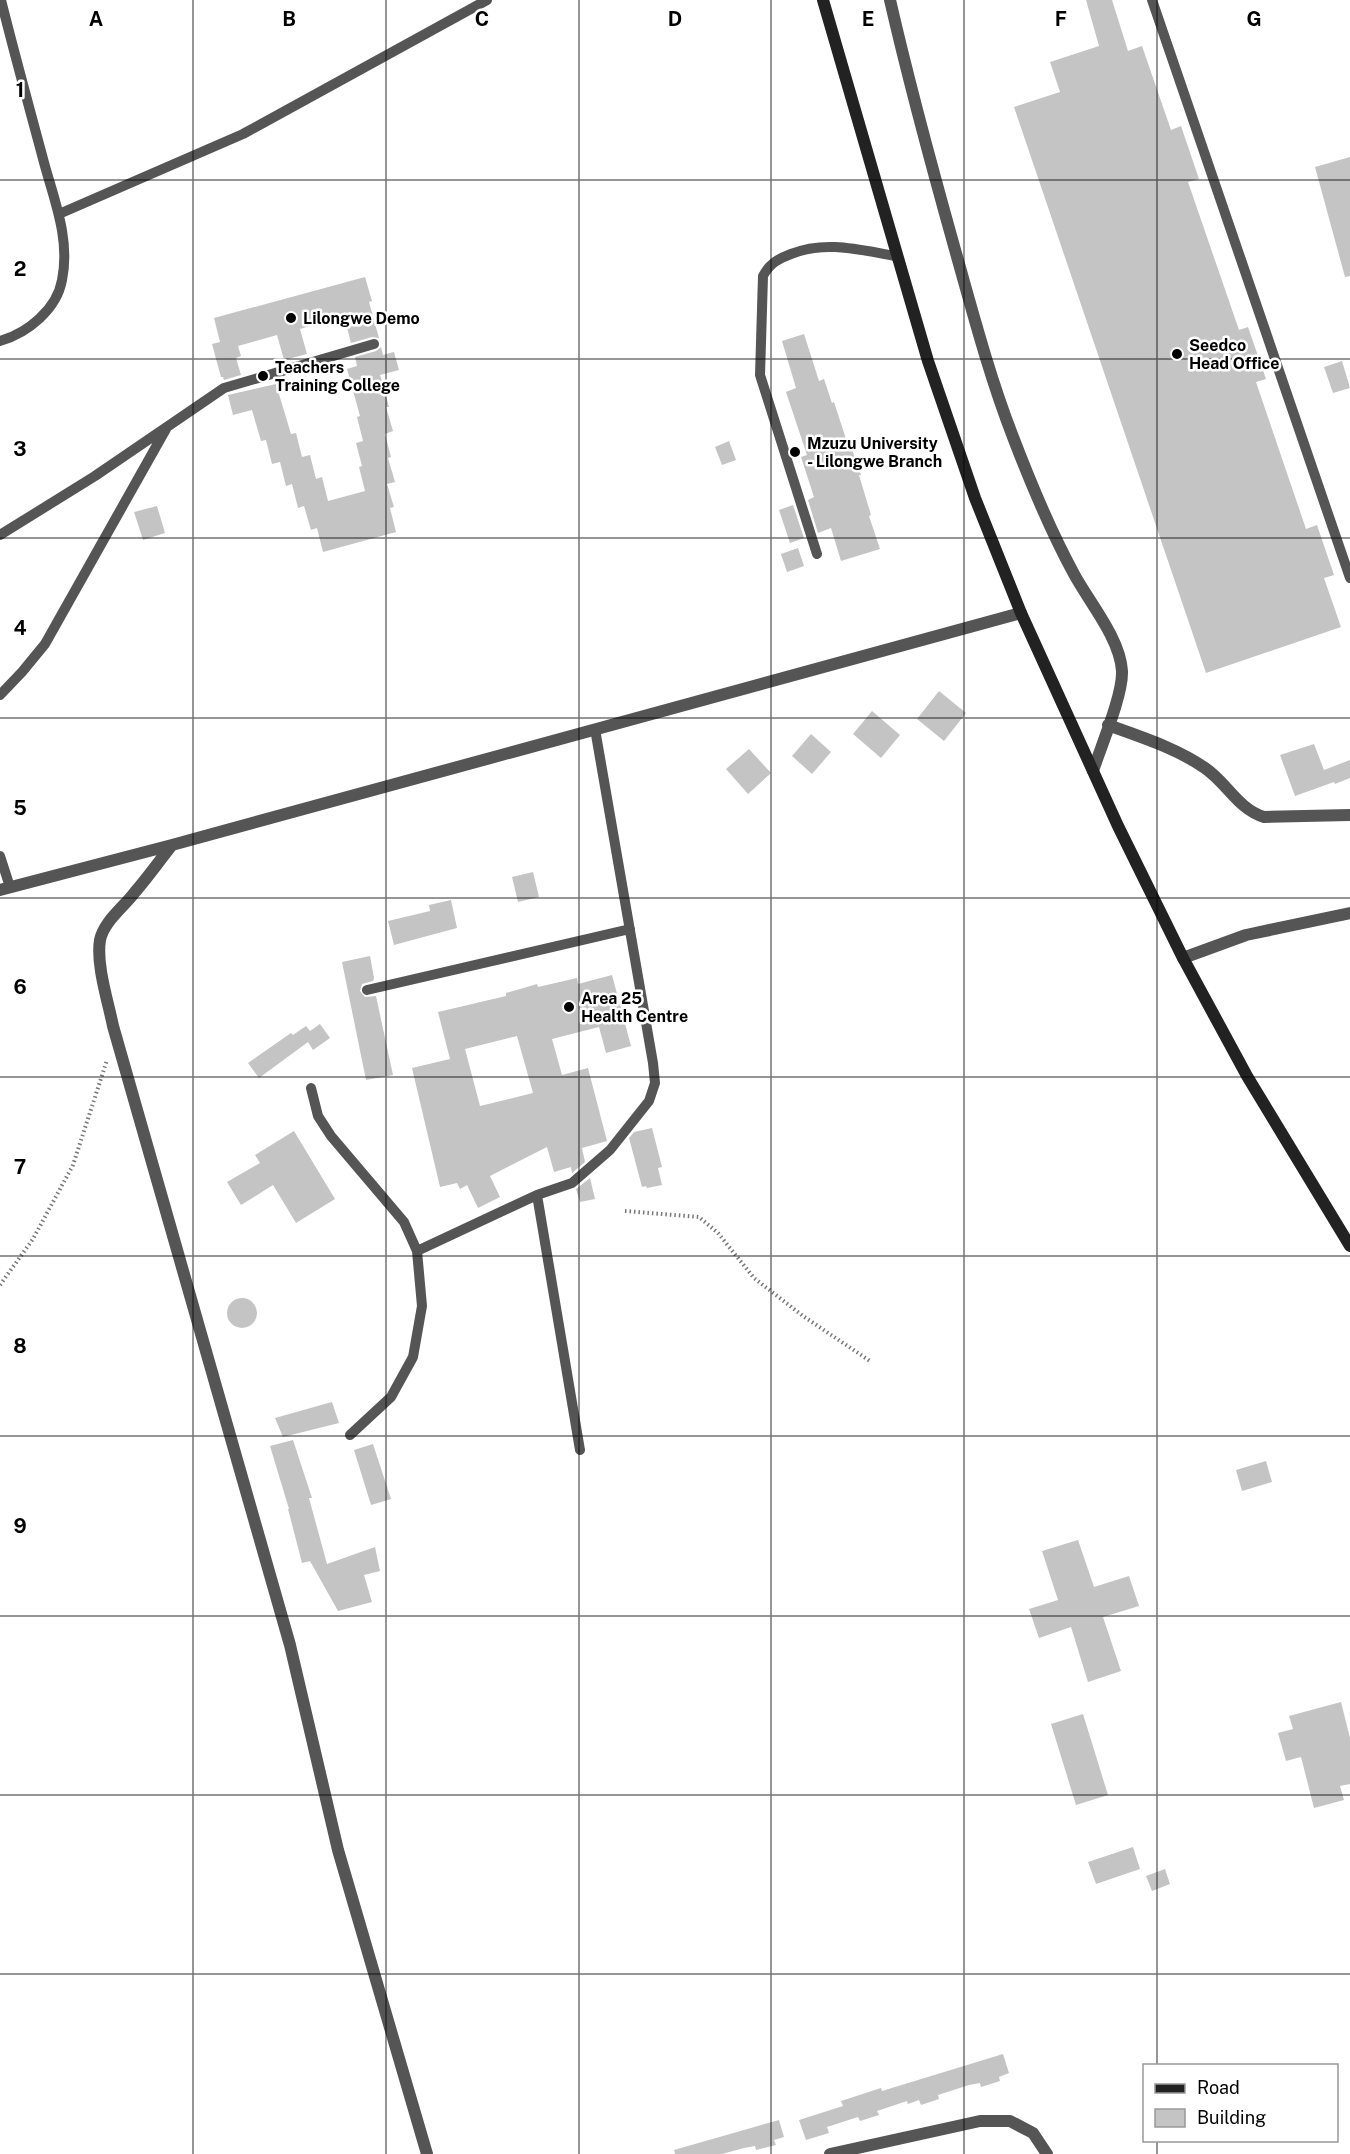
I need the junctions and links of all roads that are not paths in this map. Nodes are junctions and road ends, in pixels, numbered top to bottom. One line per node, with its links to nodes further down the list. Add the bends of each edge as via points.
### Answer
1 (1, 0): 6 (lane)
2 (487, 0): 6 (lane, via 243,134)
3 (823, 0): 7 (main road)
4 (890, 0): 16 (street, via 975,321 1011,434 1039,504 1118,654 1121,688)
5 (1152, 0): 13 (lane)
6 (59, 214): 8 (lane, via 65,252 58,295 44,315)
7 (896, 256): 12 (lane, via 818,246 779,259 763,276 760,375); 14 (main road, via 975,498)
8 (0, 341)
9 (374, 344): 10 (lane, via 224,388)
10 (168, 426): 11 (lane); 15 (lane, via 45,644)
11 (0, 535)
12 (817, 554)
13 (1350, 578)
14 (1021, 613): 17 (street); 18 (main road)
15 (0, 695)
16 (1108, 725): 18 (street); 19 (street, via 1168,747 1205,768 1254,814)
17 (596, 729): 20 (street); 24 (lane)
18 (1093, 771): 25 (main road)
19 (1350, 815)
20 (172, 845): 22 (street); 33 (street, via 100,937 99,952 113,1026 290,1645 338,1850)
21 (0, 856): 22 (lane)
22 (5, 889)
23 (1350, 913): 25 (street, via 1246,935)
24 (630, 929): 26 (lane); 28 (lane, via 653,1063 655,1083 650,1101 610,1150 572,1183)
25 (1184, 958): 29 (main road, via 1247,1076)
26 (367, 990)
27 (311, 1088): 30 (lane, via 318,1116 331,1136 404,1222)
28 (537, 1195): 30 (lane); 32 (lane)
29 (1350, 1246)
30 (417, 1251): 31 (lane, via 422,1306 413,1357 391,1397)
31 (350, 1435)
32 (580, 1450)
33 (427, 2154)
34 (830, 2154): 35 (street, via 980,2121 1010,2121 1033,2133)
35 (1047, 2154)

